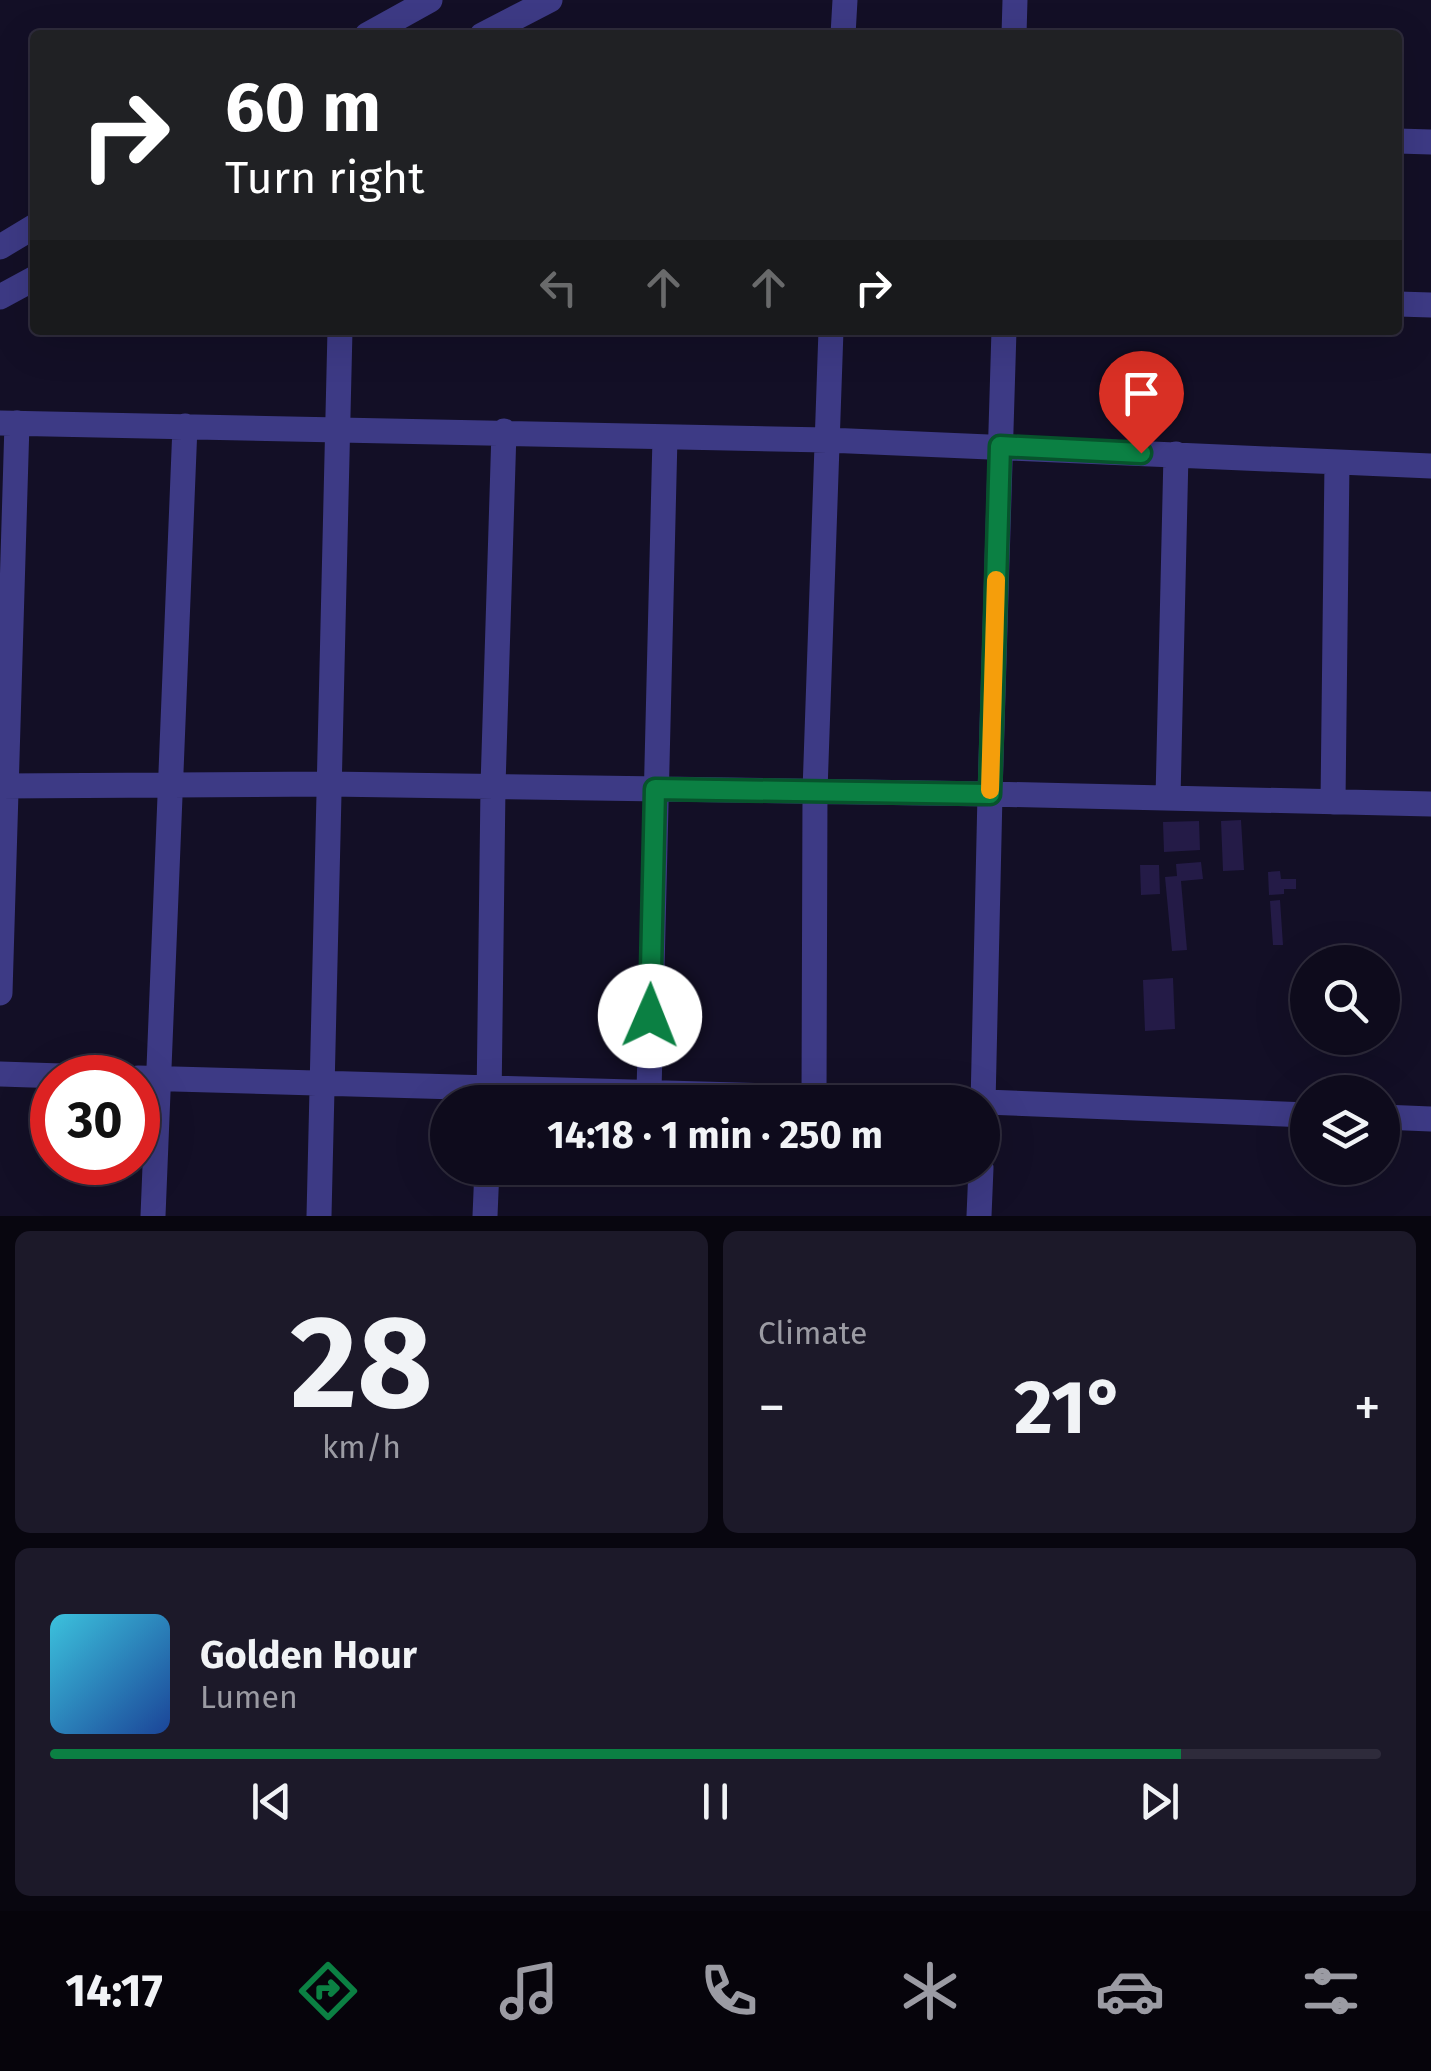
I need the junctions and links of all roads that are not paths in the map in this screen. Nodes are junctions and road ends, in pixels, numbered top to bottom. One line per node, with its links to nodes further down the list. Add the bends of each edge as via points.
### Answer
1 (430, 0): 5 (street)
2 (550, 0): 6 (street)
3 (844, 0): 7 (street)
4 (1015, 0): 8 (street)
5 (376, 30)
6 (492, 30)
7 (843, 30)
8 (1014, 30)
9 (1402, 141): 10 (street)
10 (1431, 142)
11 (30, 229): 12 (street)
12 (0, 247)
13 (30, 281): 14 (street)
14 (0, 298)
15 (1402, 304): 16 (street)
16 (1431, 304)
17 (340, 335): 22 (street)
18 (831, 335): 25 (street)
19 (1004, 335): 26 (street)
20 (9, 423): 21 (street); 31 (street)
21 (184, 426): 22 (street); 32 (street)
22 (338, 429): 23 (street); 30 (street)
23 (504, 431): 24 (street); 33 (street)
24 (665, 437): 25 (street); 34 (street)
25 (826, 440): 26 (street); 35 (street)
26 (1000, 446): 27 (street); 36 (street)
27 (1176, 454): 28 (street); 37 (street)
28 (1337, 462): 29 (street); 38 (street)
29 (1431, 466)
30 (329, 784): 32 (street); 33 (street); 45 (street)
31 (3, 786): 32 (street); 40 (street)
32 (170, 786): 41 (street)
33 (493, 786): 34 (street); 46 (street)
34 (655, 789): 35 (street); 47 (street)
35 (815, 791): 36 (street); 48 (street)
36 (990, 794): 37 (street); 49 (street)
37 (1168, 798): 38 (street)
38 (1334, 802): 39 (street)
39 (1431, 804)
40 (0, 993)
41 (150, 1055)
42 (0, 1074): 43 (street)
43 (30, 1075)
44 (160, 1078): 45 (street)
45 (322, 1082): 50 (street); 59 (street)
46 (490, 1085)
47 (649, 1085)
48 (814, 1085)
49 (985, 1085)
50 (430, 1090)
51 (1000, 1103): 52 (street)
52 (1290, 1113)
53 (1400, 1118): 54 (street)
54 (1431, 1119)
55 (152, 1185): 58 (street)
56 (486, 1185): 60 (street)
57 (981, 1185): 61 (street)
58 (153, 1216)
59 (319, 1216)
60 (485, 1216)
61 (979, 1216)

